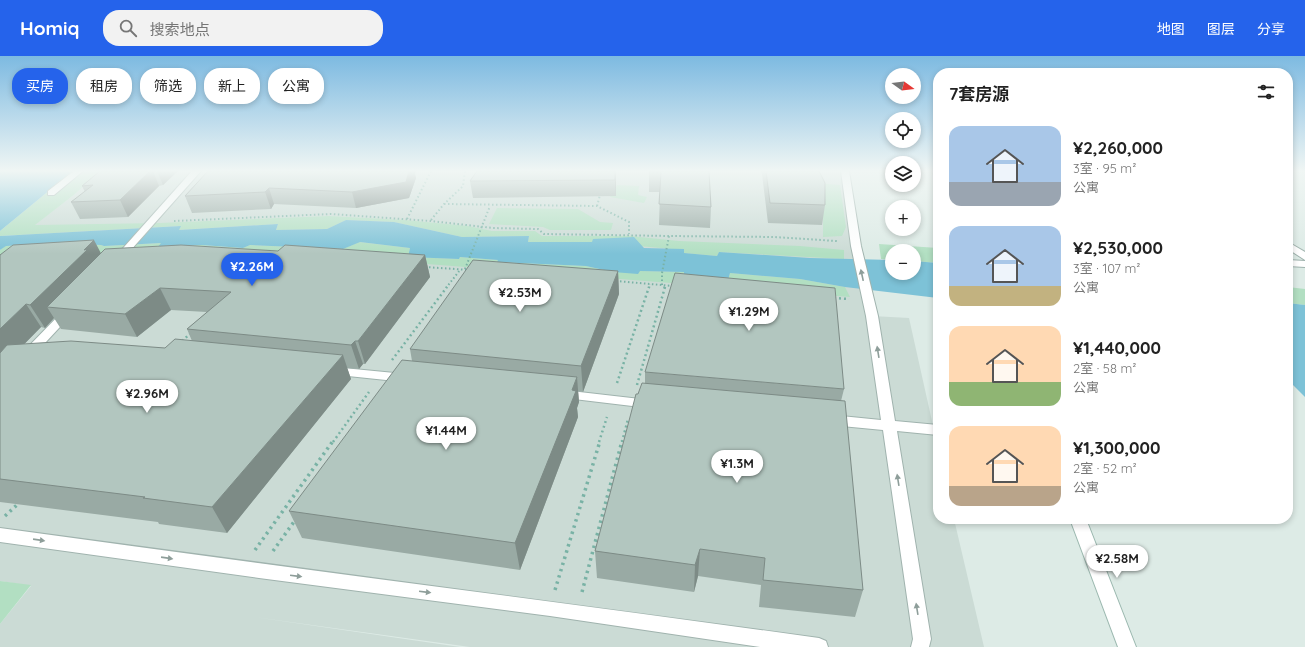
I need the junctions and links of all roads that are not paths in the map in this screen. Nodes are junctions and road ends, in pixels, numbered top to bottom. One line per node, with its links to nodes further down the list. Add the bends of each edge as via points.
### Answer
1 (173, 199): 7 (street)
2 (849, 199): 17 (street, one-way to 2)
3 (1293, 249): 4 (street)
4 (1305, 257)
5 (1293, 263): 6 (street)
6 (1305, 264)
7 (110, 268)
8 (78, 302): 9 (street)
9 (35, 347): 10 (street); 11 (street)
10 (51, 348)
11 (20, 363)
12 (317, 370): 13 (street)
13 (419, 380)
14 (550, 393): 15 (street)
15 (663, 405)
16 (819, 419): 17 (street)
17 (890, 426): 18 (street); 22 (street, one-way to 17, via 922,639)
18 (933, 430)
19 (1080, 524): 23 (street)
20 (0, 535): 21 (street, one-way to 21, via 550,608)
21 (819, 647)
22 (920, 647)
23 (1127, 647)

